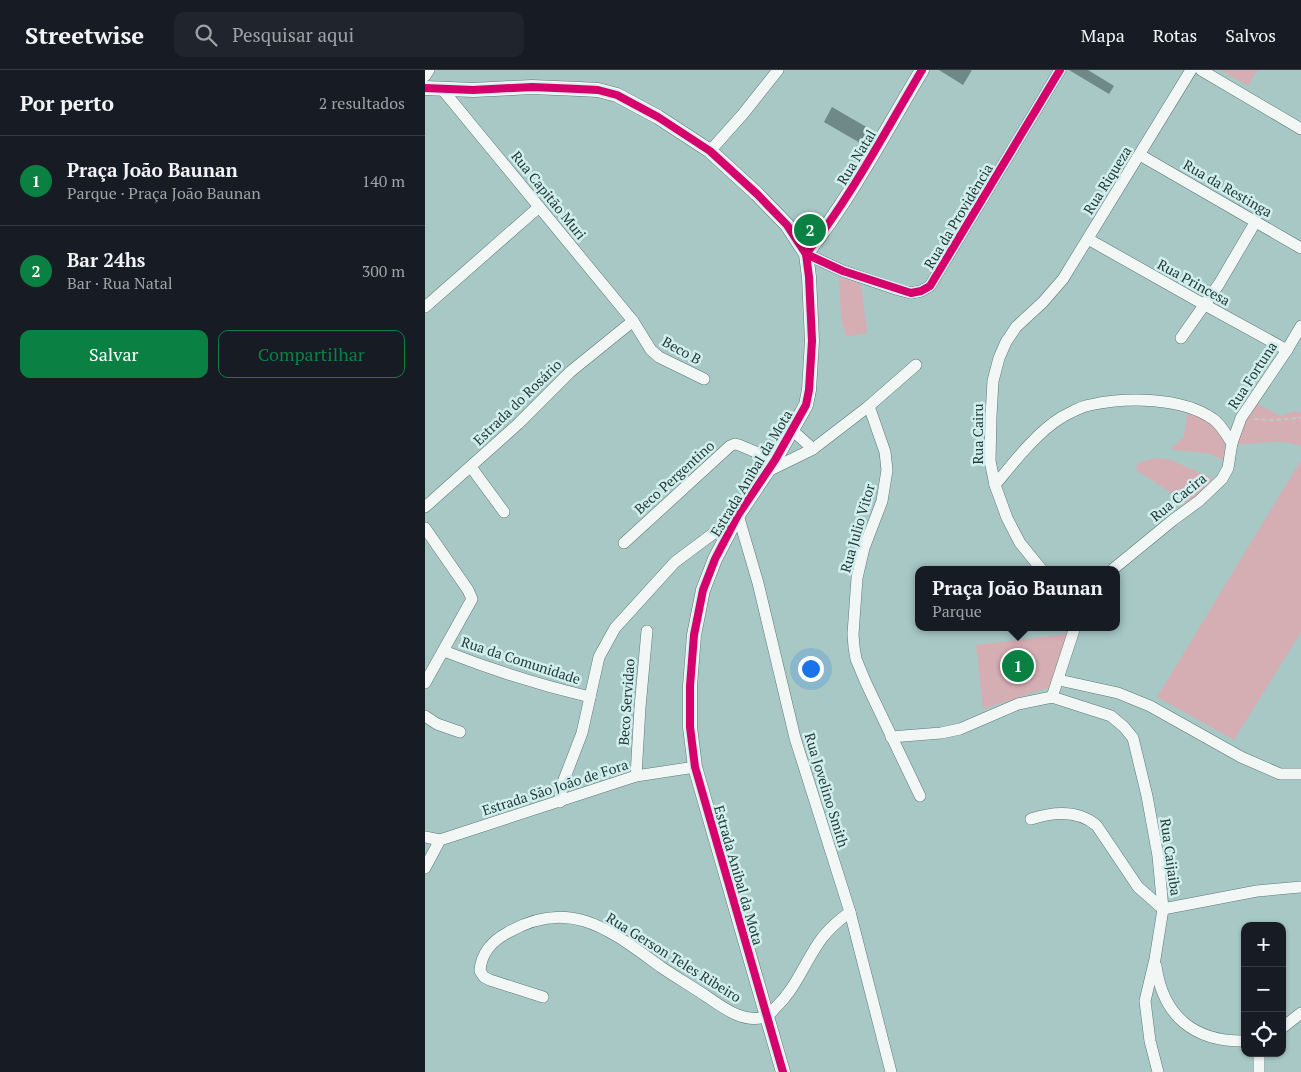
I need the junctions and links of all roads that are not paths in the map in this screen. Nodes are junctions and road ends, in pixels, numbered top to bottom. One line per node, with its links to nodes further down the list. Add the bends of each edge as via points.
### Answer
1 (429, 70): 7 (street)
2 (778, 70): 10 (street)
3 (922, 70): 16 (street, Rua Natal, via 845,199)
4 (1060, 70): 16 (street, Rua da Providência, via 930,286 911,293 899,290)
5 (1191, 70): 11 (street, Rua Riqueza)
6 (1201, 70): 9 (street)
7 (425, 76)
8 (432, 91): 10 (street, Estrada Anibal da Mota, via 532,87 598,90 634,103); 12 (street, Rua Capitão Muri)
9 (1301, 128)
10 (710, 151): 16 (street, Estrada Anibal da Mota, via 787,225)
11 (1140, 155): 13 (street, Rua da Restinga); 14 (street, Rua Riqueza)
12 (539, 208): 19 (street); 20 (street, Rua Capitão Muri)
13 (1256, 222): 15 (street, Rua da Restinga); 18 (street)
14 (1088, 239): 17 (street, Rua Riqueza, via 1063,279); 18 (street, Rua Princesa)
15 (1301, 248)
16 (806, 254): 27 (street, Estrada Anibal da Mota, via 812,340 809,390 806,405)
17 (1043, 302): 33 (street, Rua Cairu, via 1016,327 999,358 993,381 991,416 990,461)
18 (1205, 305): 22 (street); 23 (street, Rua Princesa)
19 (425, 307)
20 (633, 320): 25 (street, Beco B, via 651,350 659,357); 31 (street, Estrada do Rosário, via 570,372)
21 (1301, 326): 23 (street, Rua Fortuna)
22 (1181, 338)
23 (1287, 350): 28 (street, Rua Fortuna, via 1241,418)
24 (916, 365): 26 (street)
25 (704, 379)
26 (869, 406): 29 (street); 50 (street, Rua Julio Vitor, via 885,452 887,470 883,501 857,578 853,634 856,659)
27 (792, 430): 29 (street); 30 (street, Estrada Anibal da Mota)
28 (1231, 443): 33 (street, via 1215,420 1186,406 1131,400 1088,405 1061,418 1039,436); 40 (street, Rua Cacira, via 1228,468 1222,479 1199,502)
29 (813, 449): 32 (street)
30 (775, 460): 32 (street, Estrada Anibal da Mota); 38 (street, Beco Pergentino, via 739,445 730,446)
31 (471, 467): 34 (street, Estrada do Rosário); 35 (street)
32 (766, 472): 36 (street, Estrada Anibal da Mota)
33 (995, 485): 39 (street, Rua Cairu, via 1020,543)
34 (425, 507)
35 (504, 512)
36 (738, 516): 46 (street, via 675,562 615,628 599,657); 51 (street, Estrada Anibal da Mota, via 707,577 694,635 690,727); 62 (street, Rua Jovelino Smith, via 758,582 795,738)
37 (425, 528): 43 (street, via 472,599)
38 (624, 543)
39 (1040, 566)
40 (1118, 566)
41 (647, 631): 53 (street, Beco Servidao)
42 (1072, 631): 44 (street)
43 (444, 651): 45 (street); 46 (street, Rua da Comunidade, via 520,679)
44 (1059, 680): 47 (street); 52 (street, via 1118,693 1149,706 1241,757 1280,774)
45 (425, 683)
46 (590, 697): 55 (street, via 582,733 562,785)
47 (1052, 697): 50 (street, via 1018,704 959,729); 61 (street, Rua Caijaiba, via 1111,716 1133,738 1158,856)
48 (425, 716): 49 (street)
49 (460, 732)
50 (891, 737): 54 (street, Rua Julio Vitor)
51 (695, 767): 53 (street, Estrada São João de Fora); 66 (street, Estrada Anibal da Mota)
52 (1301, 774)
53 (636, 776): 55 (street, Estrada São João de Fora)
54 (920, 796)
55 (559, 802): 58 (street, Estrada São João de Fora)
56 (1031, 819): 61 (street, via 1062,812 1091,820 1137,887)
57 (425, 836): 58 (street)
58 (440, 840): 59 (street)
59 (425, 868)
60 (1301, 887): 61 (street, via 1257,891)
61 (1163, 908): 63 (street, Rua Caijaiba)
62 (850, 912): 66 (street, via 821,939 794,987); 71 (street, Rua Jovelino Smith)
63 (1155, 959): 68 (street, via 1164,998 1183,1023 1199,1033 1229,1042); 72 (street, Rua Caijaiba, via 1145,1001)
64 (543, 996): 66 (street, Rua Gerson Teles Ribeiro, via 484,977 480,971 483,957 499,937 539,918 577,918 601,926 737,1014 755,1018)
65 (1301, 1013): 67 (street)
66 (767, 1016): 70 (street, Estrada Anibal da Mota)
67 (1286, 1025)
68 (1241, 1042)
69 (1259, 1057): 73 (street)
70 (783, 1072)
71 (891, 1072)
72 (1158, 1072)
73 (1259, 1072)

